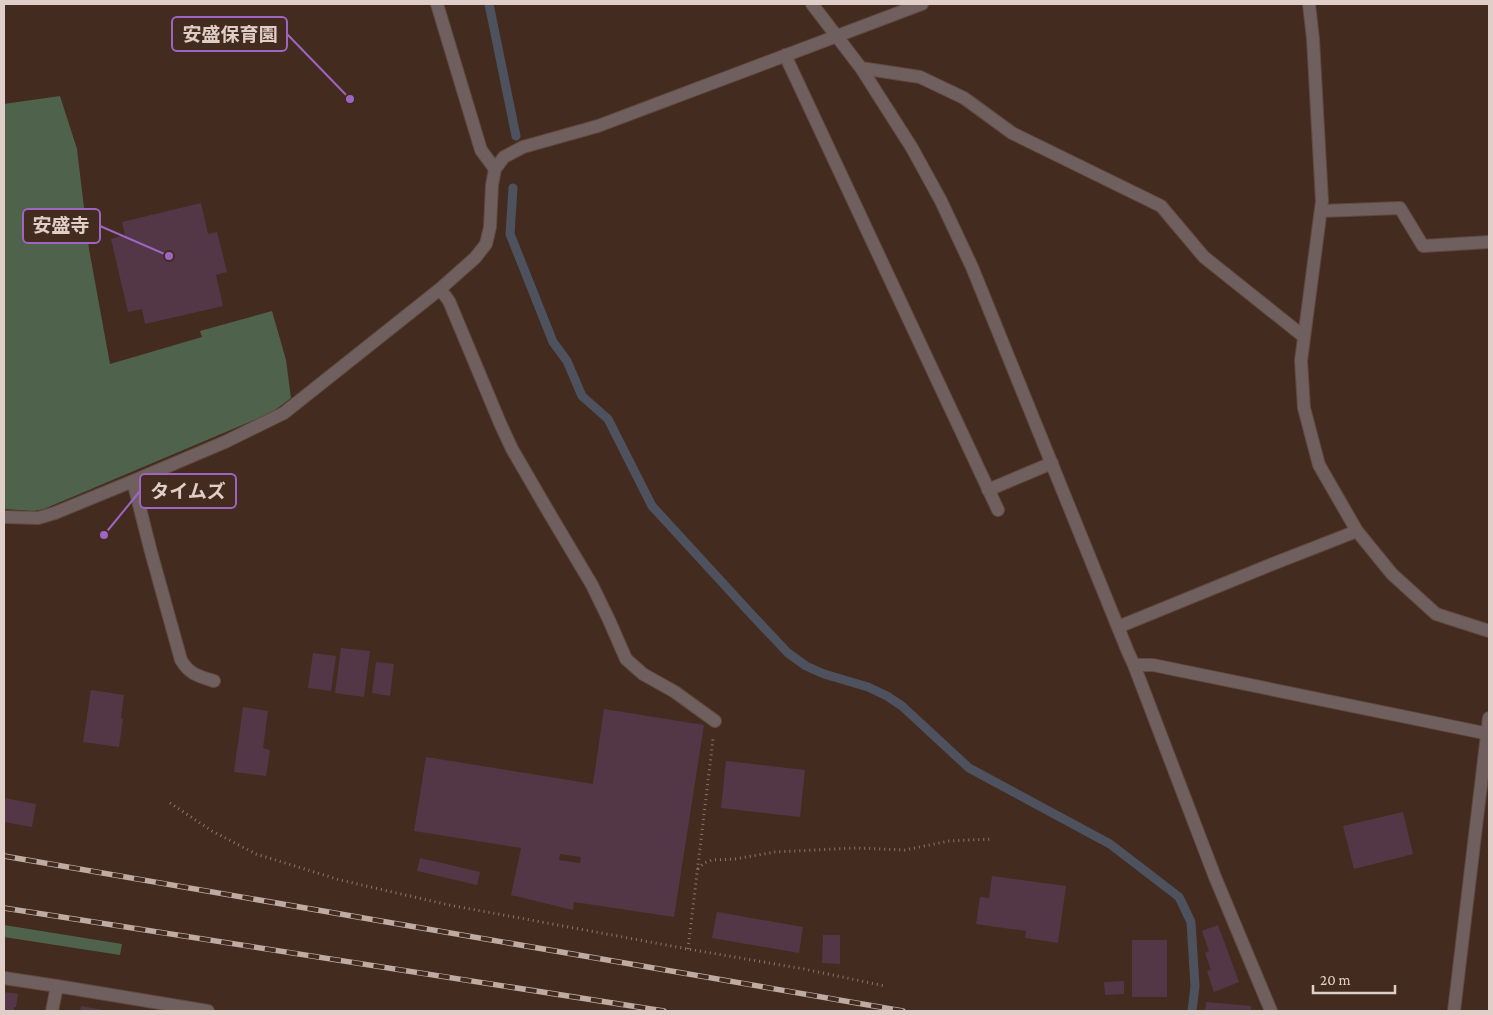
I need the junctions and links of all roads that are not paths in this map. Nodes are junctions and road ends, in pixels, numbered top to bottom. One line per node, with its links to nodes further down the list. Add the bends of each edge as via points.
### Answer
1 (437, 4): 8 (street, via 482,150)
2 (812, 4): 5 (street)
3 (922, 4): 5 (street)
4 (1308, 4): 9 (street, via 1313,38)
5 (836, 36): 6 (street); 7 (street)
6 (785, 55): 8 (street, via 598,126 523,147 504,157); 15 (street)
7 (861, 68): 12 (street, via 920,76 964,98 1012,133 1161,206 1204,257); 13 (street, via 941,201 972,267)
8 (495, 169): 11 (street, via 486,244)
9 (1321, 211): 10 (street, via 1400,208 1423,246); 12 (street)
10 (1489, 242)
11 (440, 289): 14 (street, via 284,413); 24 (street, via 449,301 512,449 592,585 626,659 643,674)
12 (1303, 336): 18 (street, via 1304,408 1319,465)
13 (1052, 463): 15 (street); 19 (street)
14 (133, 481): 17 (street, via 38,518); 22 (street, via 181,660 195,674)
15 (988, 490): 16 (street)
16 (998, 510)
17 (4, 517)
18 (1357, 531): 19 (street); 20 (street, via 1392,574 1436,614)
19 (1118, 627): 21 (street)
20 (1489, 632)
21 (1134, 664): 25 (street, via 1163,667); 30 (street, via 1215,878)
22 (214, 681)
23 (1489, 718): 25 (street)
24 (715, 721)
25 (1488, 734): 31 (street)
26 (4, 978): 27 (street)
27 (57, 986): 28 (street); 29 (street)
28 (52, 1011)
29 (208, 1011)
30 (1271, 1011)
31 (1454, 1011)

